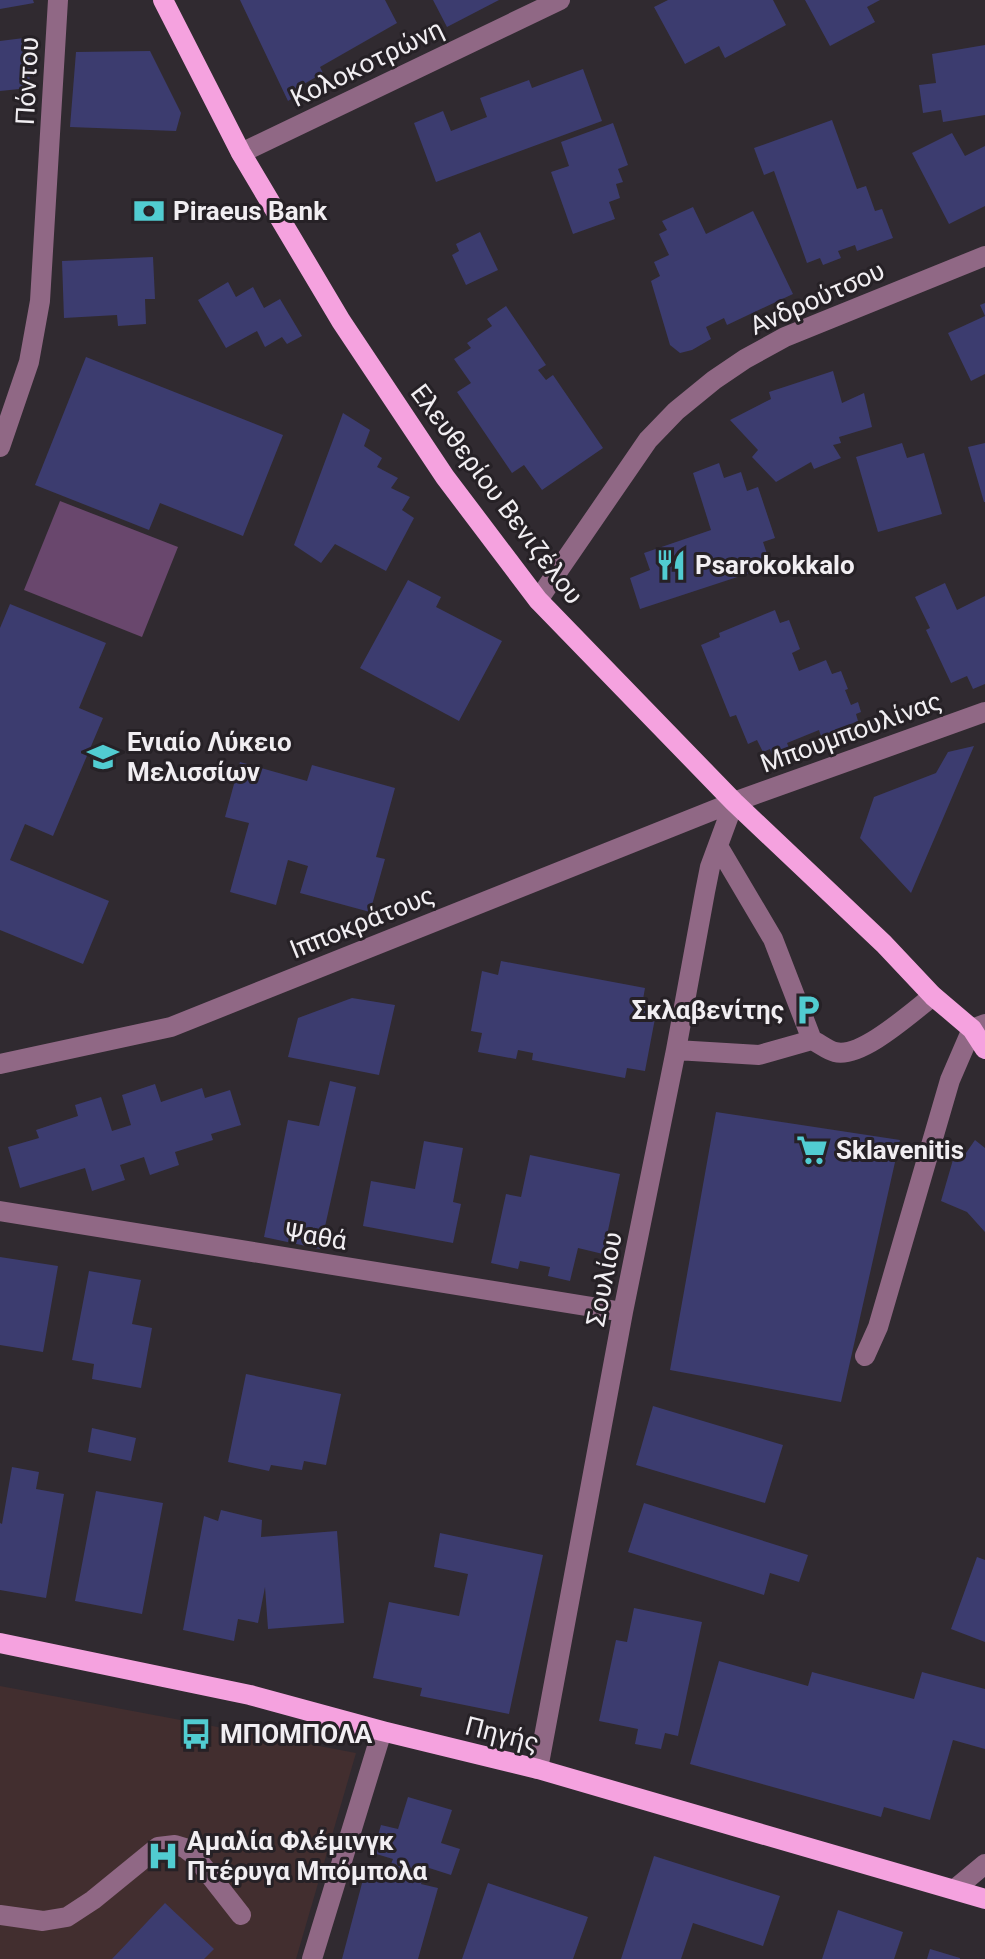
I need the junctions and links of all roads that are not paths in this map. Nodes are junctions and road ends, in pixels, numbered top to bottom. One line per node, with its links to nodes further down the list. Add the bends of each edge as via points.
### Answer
1 (58, 0): 6 (street, Πόντου, via 40,301 29,362)
2 (163, 0): 4 (main road, Ελευθερίου Βενιζέλου)
3 (560, 0): 4 (street, Κολοκοτρώνη)
4 (241, 153): 7 (main road, Ελευθερίου Βενιζέλου, via 350,334 445,477)
5 (985, 256): 7 (street, Ανδρούτσου, via 785,337 714,380 648,440)
6 (0, 447)
7 (538, 600): 9 (main road, Ελευθερίου Βενιζέλου)
8 (985, 712): 9 (street, Μπουμπουλίνας)
9 (734, 802): 10 (street, Σουλίου); 11 (main road, Ελευθερίου Βενιζέλου); 16 (street, Ιπποκράτους, via 171,1027)
10 (718, 846): 13 (street, via 773,939); 15 (street, Σουλίου)
11 (933, 996): 12 (main road, Ελευθερίου Βενιζέλου); 13 (street, via 852,1052 835,1052)
12 (978, 1027): 14 (main road, Ελευθερίου Βενιζέλου); 19 (street, via 950,1080)
13 (812, 1040): 15 (street, via 759,1055)
14 (985, 1049)
15 (676, 1050): 18 (street, Σουλίου)
16 (0, 1064)
17 (0, 1211): 18 (street, Ψαθά)
18 (623, 1312): 22 (street, Σουλίου)
19 (865, 1356)
20 (0, 1643): 21 (main road, Πηγής, via 250,1695)
21 (382, 1731): 22 (main road, Πηγής); 28 (street)
22 (538, 1769): 24 (main road, Πηγής)
23 (985, 1864): 24 (street)
24 (955, 1889): 25 (main road, Πηγής)
25 (985, 1899)
26 (0, 1915): 27 (street, via 43,1921 67,1917 158,1847 175,1845 194,1855)
27 (241, 1915)
28 (312, 1959)

